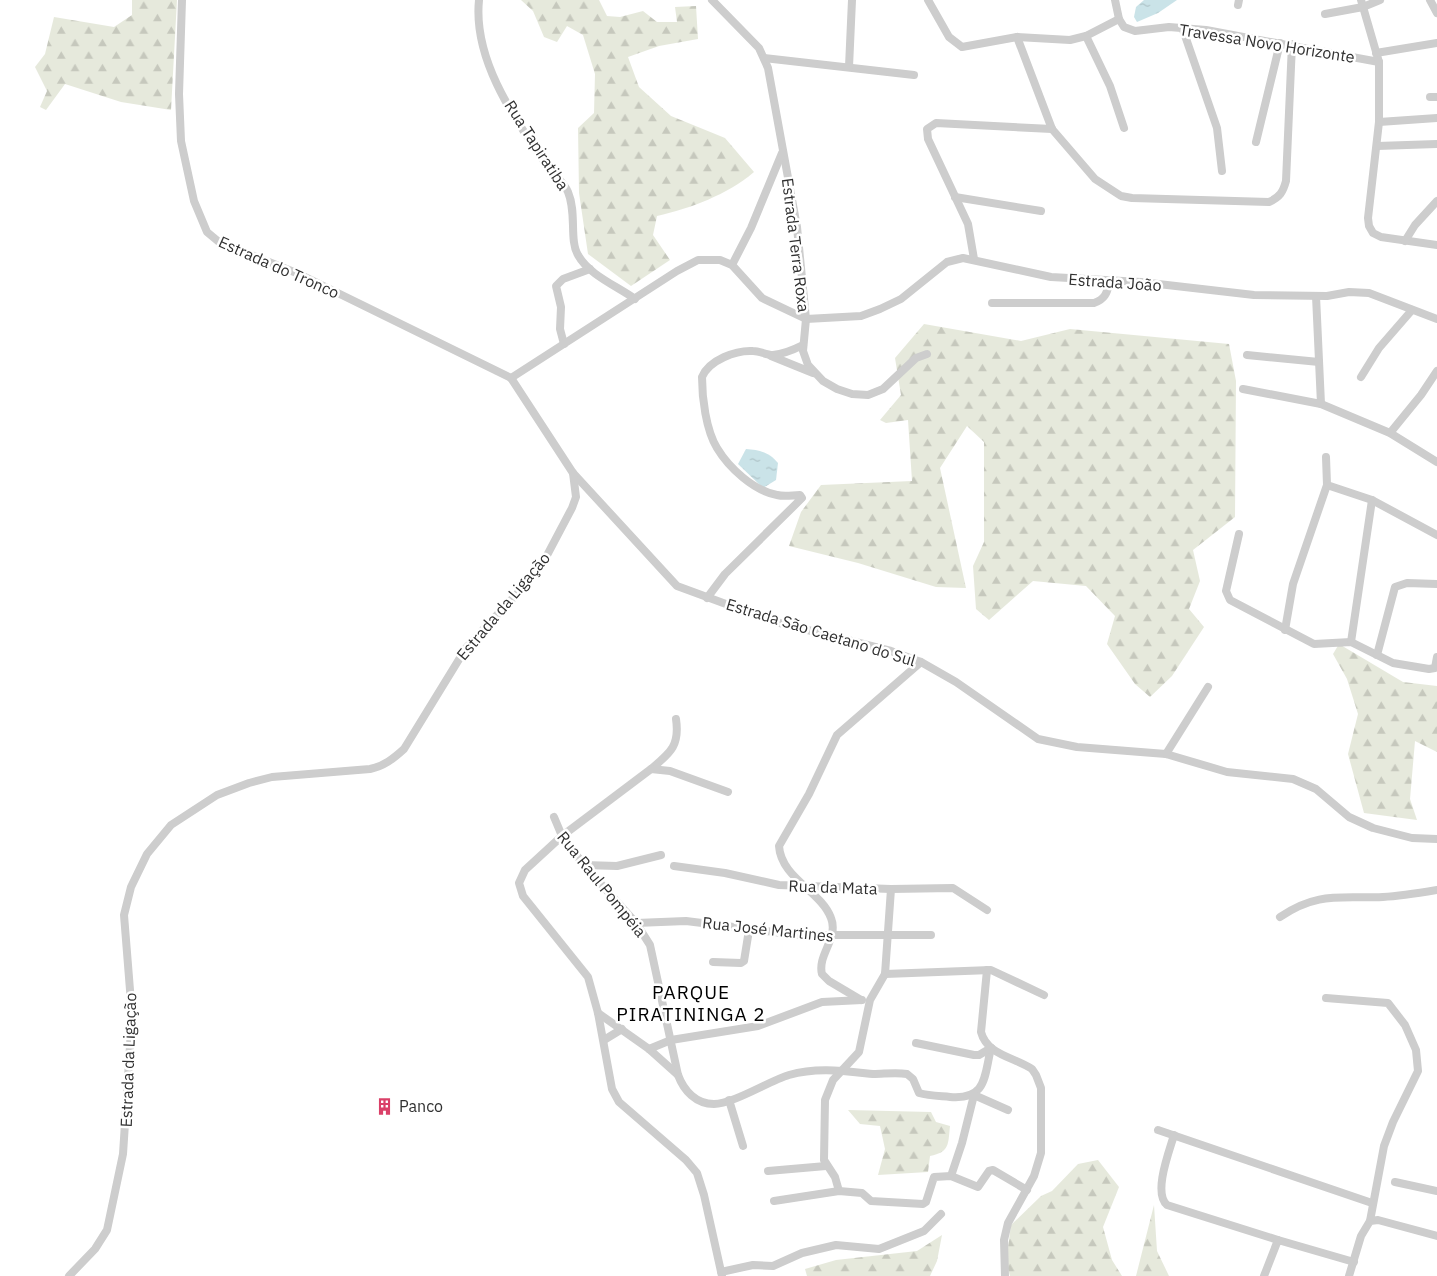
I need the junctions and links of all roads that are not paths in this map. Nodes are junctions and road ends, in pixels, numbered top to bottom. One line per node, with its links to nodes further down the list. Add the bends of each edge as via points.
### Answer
1 (182, 0): 57 (street, Estrada do Tronco, via 181,140 194,201 207,232 219,242 307,278)
2 (479, 0): 40 (street, Rua Tapiratiba, via 478,26 485,56 525,132 550,171 568,190 574,214 574,244 577,254)
3 (712, 0): 20 (street, Estrada Terra Roxa, via 742,29)
4 (852, 0): 22 (street)
5 (928, 0): 15 (street, via 949,37 962,47)
6 (1115, 0): 12 (street)
7 (1380, 0): 9 (street)
8 (1430, 0): 10 (street)
9 (1362, 4): 11 (street); 19 (street)
10 (1437, 13)
11 (1325, 14)
12 (1119, 19): 13 (street, Travessa Novo Horizonte, via 1124,27 1135,31); 14 (street)
13 (1182, 27): 16 (street, Travessa Novo Horizonte); 32 (street, via 1217,128)
14 (1086, 36): 15 (street, via 1070,40); 26 (street, via 1110,86)
15 (1017, 37): 27 (street)
16 (1280, 43): 18 (street, Travessa Novo Horizonte); 28 (street)
17 (1437, 43): 19 (street)
18 (1292, 44): 21 (street, Travessa Novo Horizonte); 27 (street, via 1286,181 1283,192 1269,202 1121,196 1095,179)
19 (1376, 53): 21 (street)
20 (764, 58): 22 (street); 31 (street, Estrada Terra Roxa, via 772,84)
21 (1378, 62): 25 (street)
22 (849, 67): 23 (street)
23 (914, 75)
24 (1437, 118): 25 (street)
25 (1379, 122): 30 (street)
26 (1124, 128)
27 (1052, 129): 33 (street, via 930,125 926,134 928,140)
28 (1256, 142)
29 (1437, 144): 30 (street)
30 (1377, 146): 36 (street, via 1368,226 1380,237)
31 (783, 151): 39 (street); 46 (street, Estrada Terra Roxa, via 797,226)
32 (1222, 171)
33 (956, 197): 35 (street); 38 (street, via 968,224)
34 (1437, 201): 36 (street)
35 (1041, 211)
36 (1405, 241): 37 (street)
37 (1437, 245)
38 (974, 259): 41 (street, Estrada João, via 1026,273); 46 (street, Estrada João, via 947,262 901,299 861,316)
39 (732, 265): 43 (street, via 720,260 698,260); 46 (street, Estrada Terra Roxa, via 762,298)
40 (590, 269): 43 (street, Rua Tapiratiba); 48 (street, via 563,279 556,286)
41 (1110, 281): 42 (street, Estrada João, via 1254,295); 44 (street, via 1106,296 1094,303)
42 (1316, 296): 45 (street, Estrada João, via 1369,293); 53 (street)
43 (635, 298): 48 (street)
44 (992, 303)
45 (1412, 310): 47 (street, Estrada João); 56 (street, via 1378,348)
46 (806, 319): 49 (street)
47 (1437, 319)
48 (564, 344): 57 (street)
49 (803, 345): 51 (street); 55 (street, via 804,358)
50 (927, 354): 55 (street, via 916,358 883,389 868,395 837,389)
51 (770, 355): 55 (street); 69 (street, via 744,351 721,359 705,371 702,386 711,433 716,448 754,487 777,495 800,495 802,498 725,574)
52 (1247, 355): 53 (street)
53 (1319, 362): 59 (street)
54 (1437, 371): 60 (street)
55 (813, 373)
56 (1361, 377)
57 (511, 378): 63 (street)
58 (1243, 388): 59 (street)
59 (1321, 404): 60 (street)
60 (1390, 433): 62 (street)
61 (1326, 457): 64 (street)
62 (1437, 462)
63 (573, 473): 69 (street, Estrada São Caetano do Sul, via 677,586); 132 (street, Estrada da Ligação, via 576,497 544,561 466,648 396,757 375,768 249,782 194,808 171,825 147,854 131,887 124,915 132,1015 123,1154 107,1230 95,1249)
64 (1327, 485): 65 (street); 70 (street, via 1293,584)
65 (1372, 500): 67 (street); 71 (street)
66 (1239, 534): 70 (street, via 1227,596)
67 (1437, 535)
68 (1437, 584): 72 (street, via 1395,586)
69 (707, 598): 74 (street, Estrada São Caetano do Sul, via 790,626)
70 (1285, 630): 71 (street, via 1314,644)
71 (1350, 642): 72 (street)
72 (1377, 654): 73 (street, via 1404,666 1429,669 1435,668)
73 (1437, 657)
74 (921, 662): 77 (street, Estrada São Caetano do Sul, via 956,682 1038,739 1077,747); 86 (street, via 837,735 809,794 779,846 784,861)
75 (1208, 687): 77 (street)
76 (676, 719): 78 (street, via 678,736 668,755)
77 (1166, 754): 82 (street, Estrada São Caetano do Sul, via 1227,772 1280,776 1298,781 1316,789 1349,817 1373,828 1412,838)
78 (650, 769): 79 (street, via 670,772); 81 (street)
79 (728, 792)
80 (554, 817): 81 (street, Rua Raul Pompéia)
81 (562, 836): 84 (street, Rua Raul Pompéia); 102 (street, via 524,870 520,890 584,971)
82 (1437, 839)
83 (661, 855): 84 (street, via 617,866)
84 (584, 865): 91 (street, Rua Raul Pompéia)
85 (674, 866): 86 (street, Rua da Mata, via 766,883)
86 (804, 886): 87 (street, Rua da Mata); 95 (street, via 829,914)
87 (890, 890): 89 (street, Rua da Mata, via 953,888); 93 (street)
88 (1437, 890): 90 (street, via 1384,897 1321,898 1304,902)
89 (987, 910)
90 (1280, 917)
91 (636, 923): 92 (street, Rua José Martines, via 686,921); 105 (street, Rua Raul Pompéia, via 653,952)
92 (748, 930): 95 (street, Rua José Martines); 96 (street, via 744,961)
93 (886, 935): 94 (street, Rua José Martines); 95 (street, Rua José Martines); 98 (street)
94 (931, 935)
95 (832, 937): 101 (street, via 822,964 822,974)
96 (713, 962)
97 (987, 970): 98 (street); 99 (street, via 1003,974); 107 (street, via 980,1032)
98 (885, 974): 101 (street)
99 (1044, 995)
100 (1326, 998): 125 (street, via 1388,1003 1405,1025 1419,1059 1414,1083 1384,1146)
101 (866, 1000): 105 (street, via 822,1002 758,1026); 109 (street, via 862,1045)
102 (598, 1013): 103 (street); 104 (street)
103 (622, 1030): 104 (street); 108 (street)
104 (604, 1040): 131 (street, via 612,1089 618,1102 697,1173)
105 (671, 1040): 108 (street); 110 (street, Rua Raul Pompéia)
106 (916, 1043): 107 (street, via 974,1055)
107 (991, 1048): 111 (street, via 983,1084); 121 (street, via 1026,1065 1039,1082 1041,1153)
108 (649, 1049): 110 (street)
109 (844, 1069): 111 (street, Rua Raul Pompéia, via 873,1074 907,1074 913,1079 918,1093 964,1098); 112 (street, Rua Raul Pompéia, via 795,1073); 117 (street, via 833,1080 825,1100)
110 (678, 1075): 112 (street, Rua Raul Pompéia, via 686,1092 698,1100 714,1104)
111 (974, 1095): 113 (street); 119 (street)
112 (729, 1100): 116 (street)
113 (1008, 1110)
114 (1158, 1130): 115 (street)
115 (1174, 1135): 125 (street); 129 (street, via 1160,1190 1162,1201)
116 (743, 1146)
117 (826, 1166): 118 (street); 122 (street, via 835,1177)
118 (768, 1171)
119 (951, 1176): 121 (street, via 978,1187 993,1170); 122 (street, via 934,1177 923,1204 871,1202 862,1193)
120 (1395, 1182): 123 (street)
121 (1027, 1190): 133 (street, via 1008,1223 1004,1240)
122 (839, 1191): 124 (street)
123 (1437, 1191)
124 (774, 1201)
125 (1372, 1203): 127 (street)
126 (941, 1214): 131 (street, via 924,1231 879,1250 836,1245 802,1252 772,1266 753,1265)
127 (1370, 1221): 128 (street, via 1378,1220); 130 (street)
128 (1437, 1236)
129 (1278, 1240): 130 (street); 134 (street)
130 (1354, 1262): 135 (street)
131 (721, 1274)
132 (69, 1276)
133 (1006, 1276)
134 (1264, 1276)
135 (1350, 1276)

